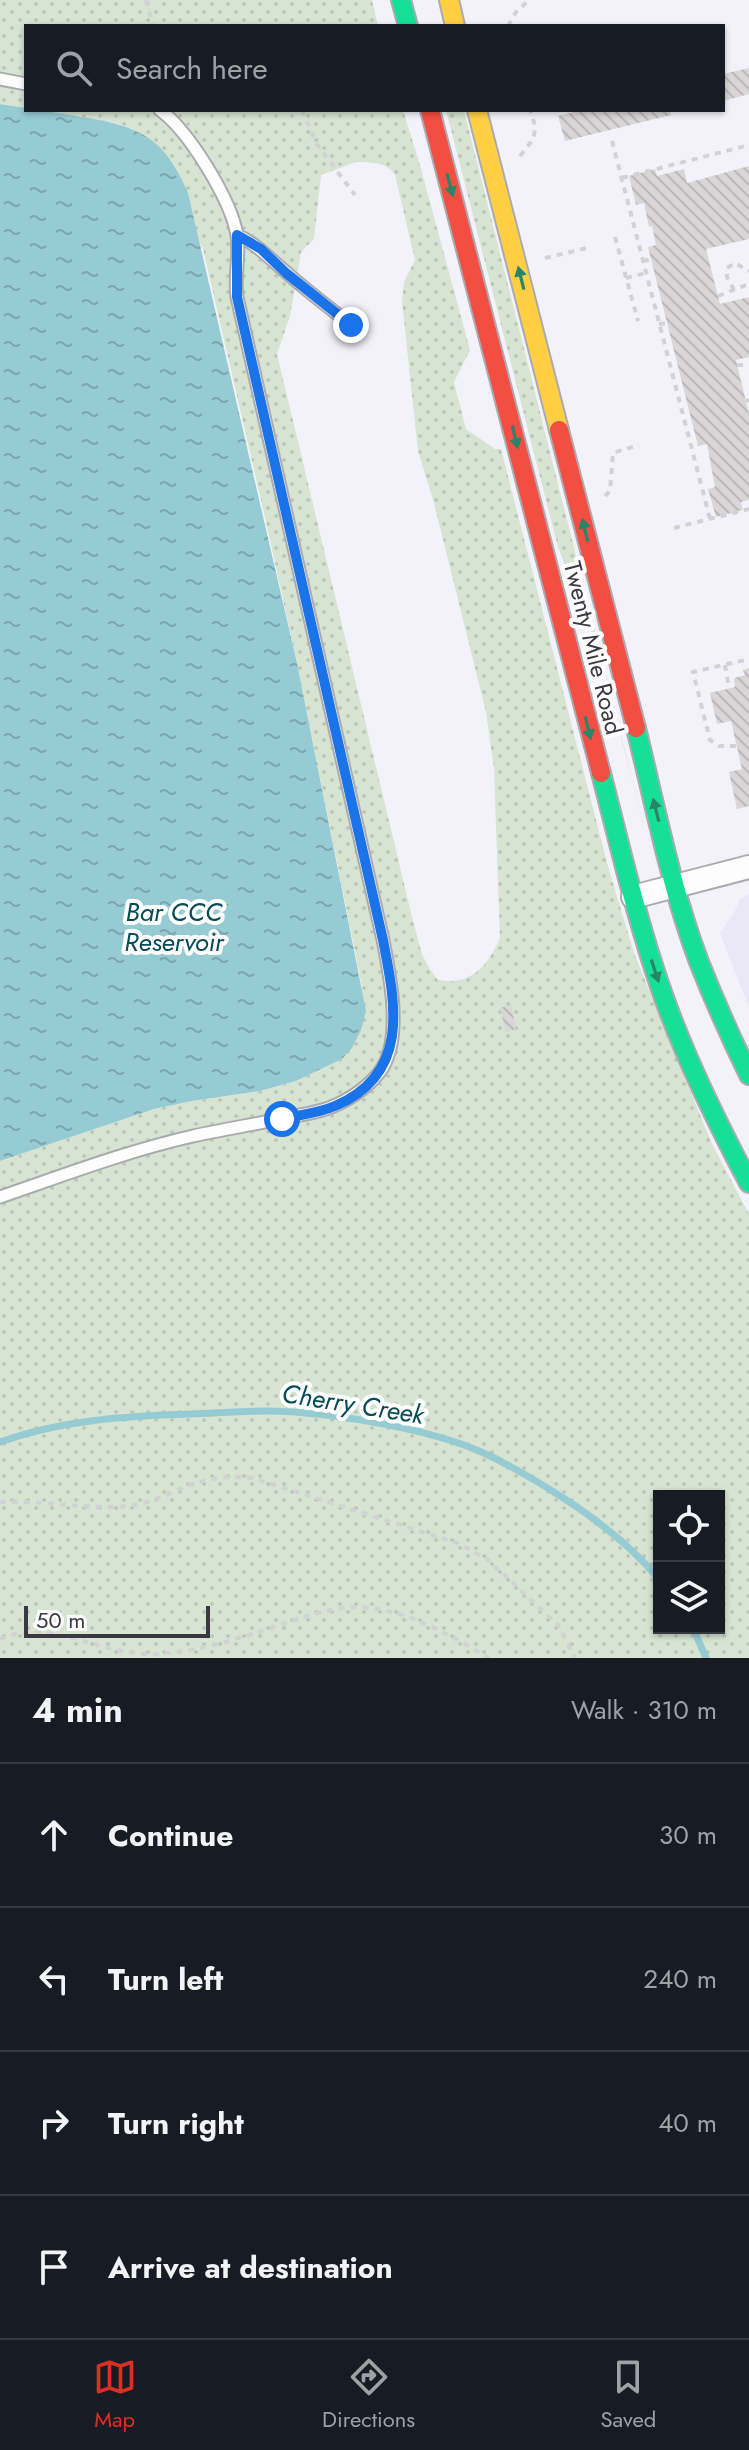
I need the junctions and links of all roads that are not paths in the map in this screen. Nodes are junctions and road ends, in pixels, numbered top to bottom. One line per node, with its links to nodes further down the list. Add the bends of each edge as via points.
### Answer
1 (401, 0): 3 (main road)
2 (449, 0): 4 (main road)
3 (407, 24)
4 (455, 24)
5 (0, 79): 6 (lane)
6 (24, 84)
7 (163, 112): 10 (lane, via 197,152 229,209)
8 (431, 112): 14 (main road, Twenty Mile Road, one-way to 14)
9 (478, 112): 13 (main road, Twenty Mile Road, one-way to 9)
10 (237, 235): 11 (lane); 19 (lane, via 237,297 387,959 390,1051 369,1084 335,1106 141,1149)
11 (351, 325)
12 (749, 867): 13 (street)
13 (676, 885): 14 (street); 15 (main road, Twenty Mile Road, via 698,959)
14 (633, 897): 16 (main road, Twenty Mile Road, one-way to 16, via 665,1000)
15 (749, 1075)
16 (717, 1123): 17 (main road); 18 (main road, Twenty Mile Road)
17 (747, 1139)
18 (749, 1183)
19 (0, 1197)

